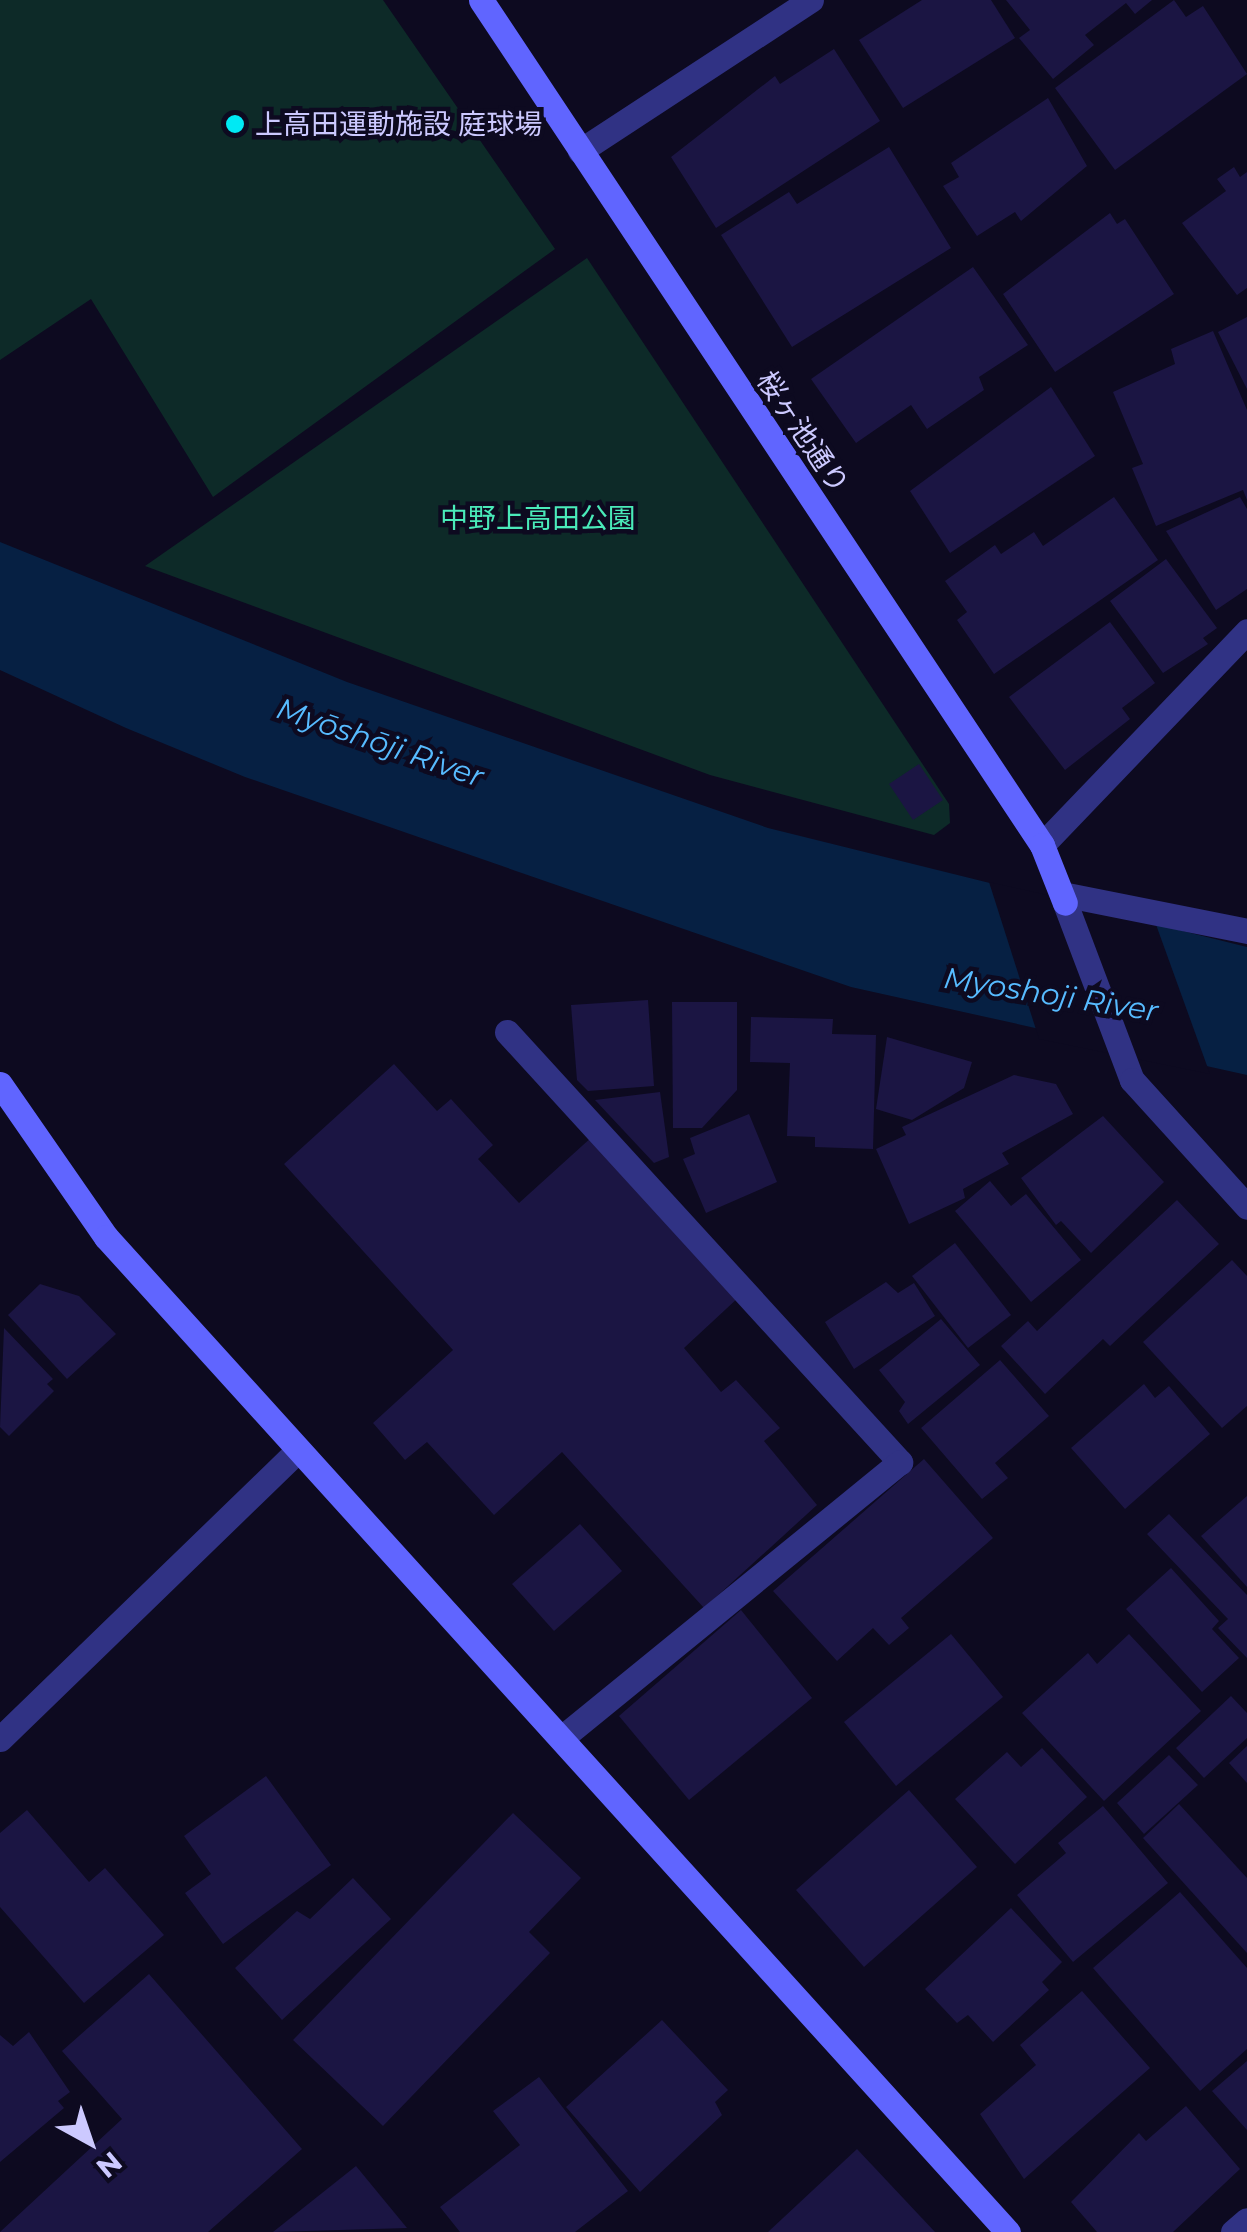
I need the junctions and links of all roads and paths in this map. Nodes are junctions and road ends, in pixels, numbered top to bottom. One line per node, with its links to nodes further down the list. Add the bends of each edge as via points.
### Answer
1 (481, 0): 3 (street, 桜ヶ池通り)
2 (811, 0): 3 (street)
3 (580, 151): 5 (street, 桜ヶ池通り)
4 (1247, 630): 5 (street)
5 (1042, 845): 6 (street, 桜ヶ池通り)
6 (1064, 898): 7 (street); 10 (street, via 1132,1080)
7 (1247, 931)
8 (507, 1032): 12 (street, via 900,1462)
9 (0, 1084): 11 (street, via 106,1237)
10 (1247, 1208)
11 (296, 1452): 12 (street); 13 (street)
12 (564, 1736): 15 (street)
13 (0, 1739)
14 (1247, 2220): 16 (street)
15 (1008, 2232)
16 (1234, 2232)

